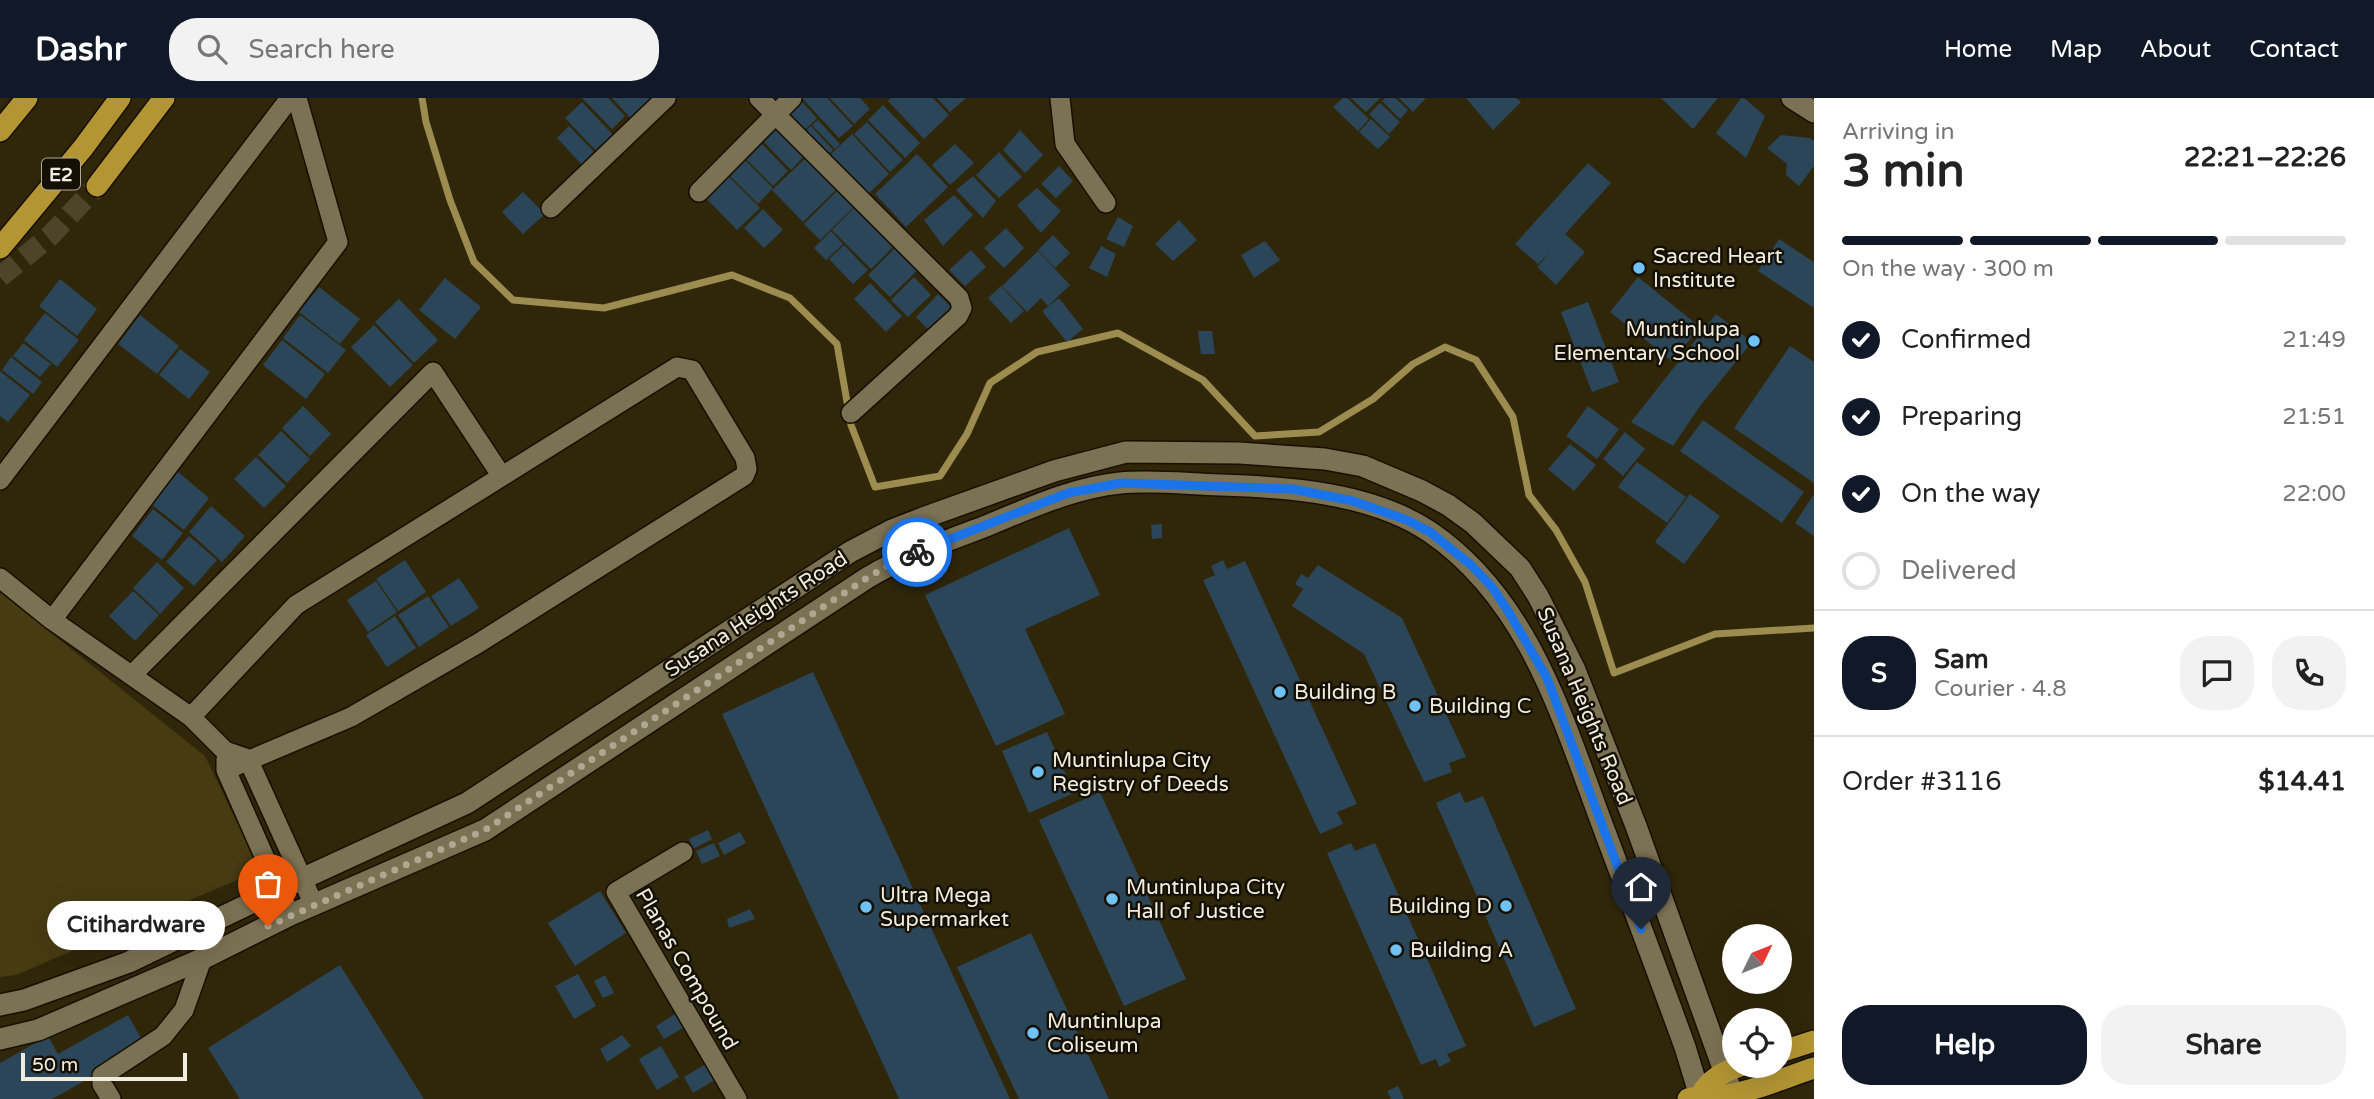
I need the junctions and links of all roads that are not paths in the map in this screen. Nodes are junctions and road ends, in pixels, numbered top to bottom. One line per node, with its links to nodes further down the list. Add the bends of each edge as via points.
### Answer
1 (27, 98): 13 (highway)
2 (120, 98): 18 (highway, E2)
3 (164, 98): 14 (highway)
4 (290, 98): 21 (street)
5 (298, 98): 23 (street, via 338,242)
6 (666, 98): 17 (street)
7 (759, 98): 12 (street)
8 (792, 98): 12 (street)
9 (1060, 98): 16 (street, via 1065,144)
10 (1791, 98): 11 (main road)
11 (1814, 112)
12 (776, 114): 15 (street); 19 (street, via 959,298 962,308)
13 (0, 131)
14 (97, 186)
15 (699, 192)
16 (1106, 203)
17 (551, 208)
18 (0, 248)
19 (851, 413)
20 (501, 475): 24 (street, via 433,372); 25 (street, via 296,605); 26 (street, via 677,367 692,370 745,458 747,470 523,615 362,710)
21 (0, 480)
22 (0, 578): 23 (street)
23 (52, 620): 24 (street)
24 (132, 675): 25 (street)
25 (191, 717): 27 (street)
26 (248, 759): 27 (street); 29 (street)
27 (226, 760): 30 (street)
28 (683, 852): 45 (street, Planas Compound, via 617,892)
29 (303, 880): 30 (main road, Susana Heights Road); 31 (street); 37 (main road, Susana Heights Road, via 467,803 850,552 892,530 1054,471 1126,452 1325,459 1363,466 1448,505 1520,568 1575,670)
30 (280, 889): 32 (street); 34 (main road, Susana Heights Road, via 129,962)
31 (314, 905): 32 (main road, Susana Heights Road); 43 (main road, Susana Heights Road, via 485,830 901,558 1068,493 1121,483 1293,489 1353,501 1430,532 1471,565 1508,611 1547,678 1685,1047)
32 (290, 915): 33 (main road, Susana Heights Road)
33 (202, 959): 35 (main road, Susana Heights Road, via 38,1030); 44 (street, via 184,1010 163,1036 102,1076)
34 (0, 1005)
35 (0, 1039)
36 (1814, 1041): 38 (highway)
37 (1722, 1043)
38 (1792, 1048)
39 (1814, 1068): 42 (highway)
40 (1722, 1074): 43 (highway)
41 (1732, 1078): 42 (main road, Susana Heights Road)
42 (1732, 1093): 43 (highway)
43 (1694, 1097)
44 (111, 1099)
45 (737, 1099)

